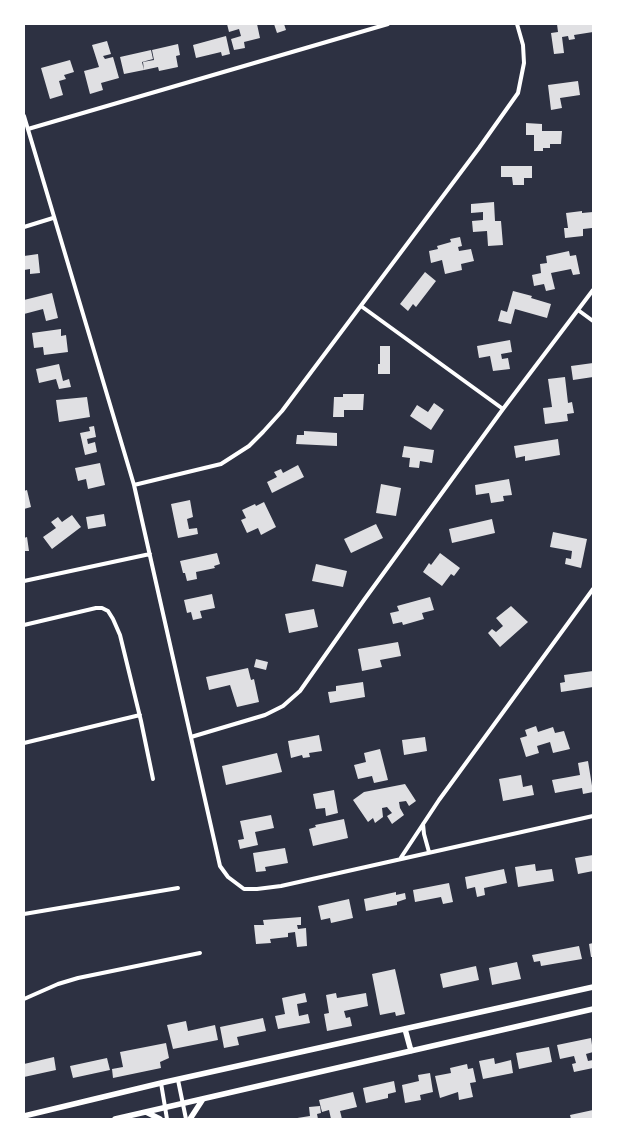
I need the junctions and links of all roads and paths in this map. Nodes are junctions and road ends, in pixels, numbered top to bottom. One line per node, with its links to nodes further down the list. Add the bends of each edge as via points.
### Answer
1 (388, 24): 4 (street)
2 (517, 24): 8 (street, via 523,45 524,62 518,93)
3 (24, 116): 4 (street)
4 (28, 129): 5 (street)
5 (53, 218): 6 (street); 12 (street)
6 (24, 227)
7 (593, 290): 9 (street)
8 (361, 306): 11 (street); 12 (street, via 282,411 249,446 221,464)
9 (578, 310): 10 (street); 11 (street)
10 (593, 322)
11 (503, 409): 18 (street, via 300,691 283,706 265,715)
12 (134, 485): 13 (street)
13 (150, 554): 14 (street); 18 (street)
14 (24, 581)
15 (593, 589): 22 (street)
16 (24, 625): 17 (street, via 96,608 108,611 120,635)
17 (140, 714): 19 (street); 20 (street)
18 (191, 737): 24 (street, via 220,866 228,877 244,889 281,886)
19 (24, 743)
20 (152, 779)
21 (593, 816): 23 (street)
22 (423, 824): 23 (street); 24 (street)
23 (429, 852): 24 (street)
24 (400, 859)
25 (178, 888): 26 (street)
26 (24, 914)
27 (200, 953): 29 (street, via 78,978)
28 (593, 986): 31 (street)
29 (24, 999)
30 (593, 1009): 32 (street)
31 (405, 1029): 32 (street); 33 (street)
32 (411, 1051): 35 (street)
33 (178, 1080): 34 (street); 36 (street)
34 (161, 1083): 37 (street); 39 (street)
35 (204, 1099): 36 (street); 44 (street)
36 (183, 1104): 37 (street); 43 (street)
37 (165, 1108): 38 (street); 42 (street)
38 (146, 1112): 40 (street); 41 (street)
39 (24, 1116)
40 (115, 1119)
41 (160, 1119)
42 (167, 1119)
43 (186, 1119)
44 (190, 1119)

